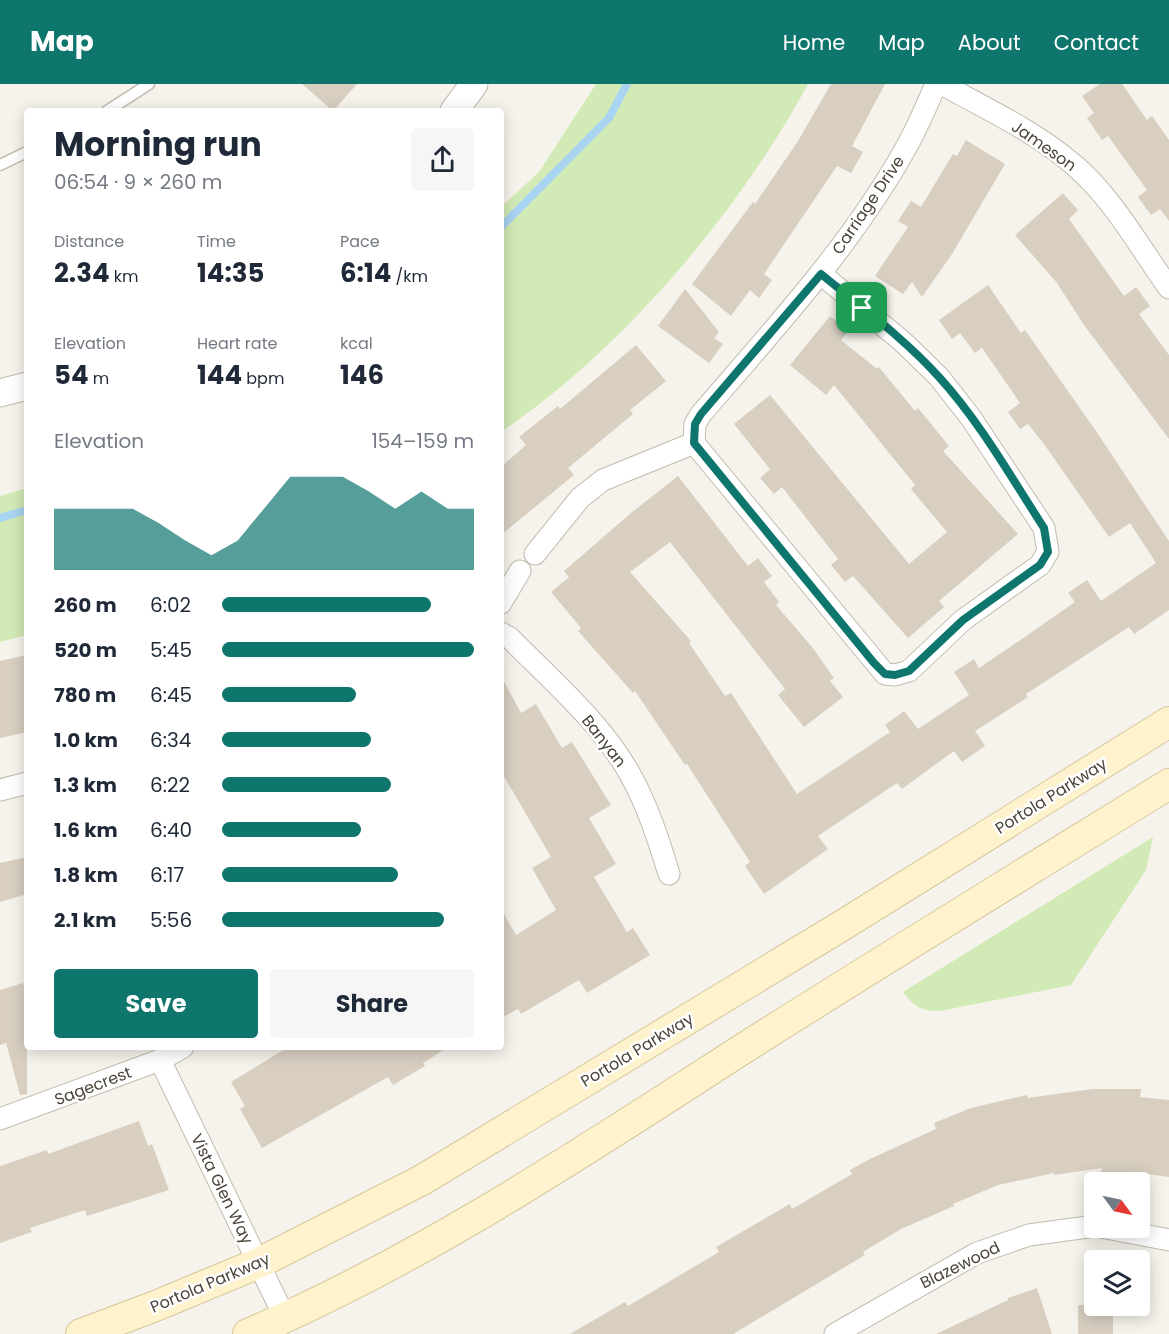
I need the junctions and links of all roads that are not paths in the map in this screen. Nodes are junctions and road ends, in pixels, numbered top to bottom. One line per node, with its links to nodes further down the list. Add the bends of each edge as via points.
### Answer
1 (149, 84): 5 (lane)
2 (474, 84): 6 (street)
3 (936, 84): 9 (street, Carriage Drive, via 908,146)
4 (942, 84): 10 (street, Jameson, via 1032,134 1075,166 1110,206)
5 (112, 108)
6 (456, 108)
7 (24, 153): 8 (lane)
8 (0, 165)
9 (821, 274): 13 (street, Carriage Drive, via 701,414 695,424); 13 (street, via 903,342 939,377 971,418 1044,528 1048,552 1040,565 963,620 909,671 885,674)
10 (1169, 288)
11 (24, 387): 12 (street)
12 (0, 393)
13 (694, 443): 14 (street, via 603,480 580,498)
14 (535, 554)
15 (520, 571): 16 (street)
16 (504, 598)
17 (504, 635): 22 (street, Banyan, via 592,722 620,758 639,792)
18 (1169, 722): 29 (main road, Portola Parkway, via 422,1180)
19 (24, 784): 21 (street)
20 (1169, 784): 30 (main road, via 507,1200 365,1279)
21 (0, 790)
22 (669, 874)
23 (178, 1050): 24 (street, Sagecrest)
24 (160, 1060): 25 (street, Sagecrest); 29 (street, Vista Glen Way)
25 (0, 1119)
26 (1084, 1228): 33 (street, Blazewood, via 1029,1235 978,1253)
27 (1150, 1236): 28 (street)
28 (1169, 1239)
29 (259, 1263): 30 (street, Vista Glen Way); 31 (main road, Portola Parkway)
30 (285, 1318): 32 (main road)
31 (81, 1334)
32 (248, 1334)
33 (835, 1334)

